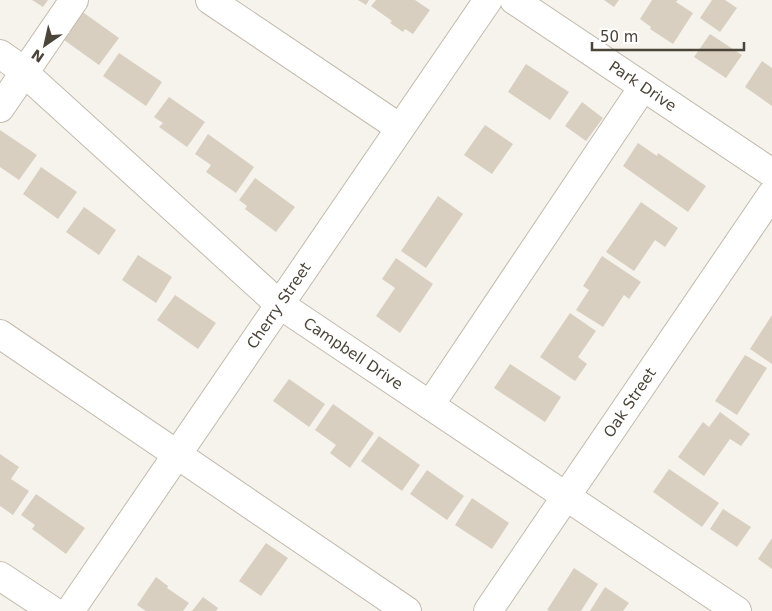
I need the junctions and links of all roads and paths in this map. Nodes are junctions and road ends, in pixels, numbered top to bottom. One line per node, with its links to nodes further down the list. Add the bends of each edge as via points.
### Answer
1 (74, 0): 6 (street)
2 (210, 0): 9 (street)
3 (488, 0): 9 (street, Cherry Street)
4 (514, 0): 7 (street, Park Drive)
5 (0, 54): 6 (street, Campbell Drive)
6 (24, 72): 8 (street); 12 (street, Campbell Drive)
7 (643, 86): 10 (street, Park Drive); 14 (street)
8 (0, 108)
9 (400, 128): 12 (street, Cherry Street)
10 (772, 172)
11 (772, 194): 16 (street, Oak Street)
12 (279, 304): 14 (street, Campbell Drive); 15 (street, Cherry Street)
13 (0, 334): 15 (street)
14 (430, 405): 16 (street, Campbell Drive)
15 (177, 454): 19 (street, Cherry Street); 20 (street)
16 (567, 497): 21 (street, Oak Street); 22 (street, Campbell Drive)
17 (0, 576): 18 (street)
18 (53, 611)
19 (70, 611)
20 (407, 611)
21 (488, 611)
22 (737, 611)

